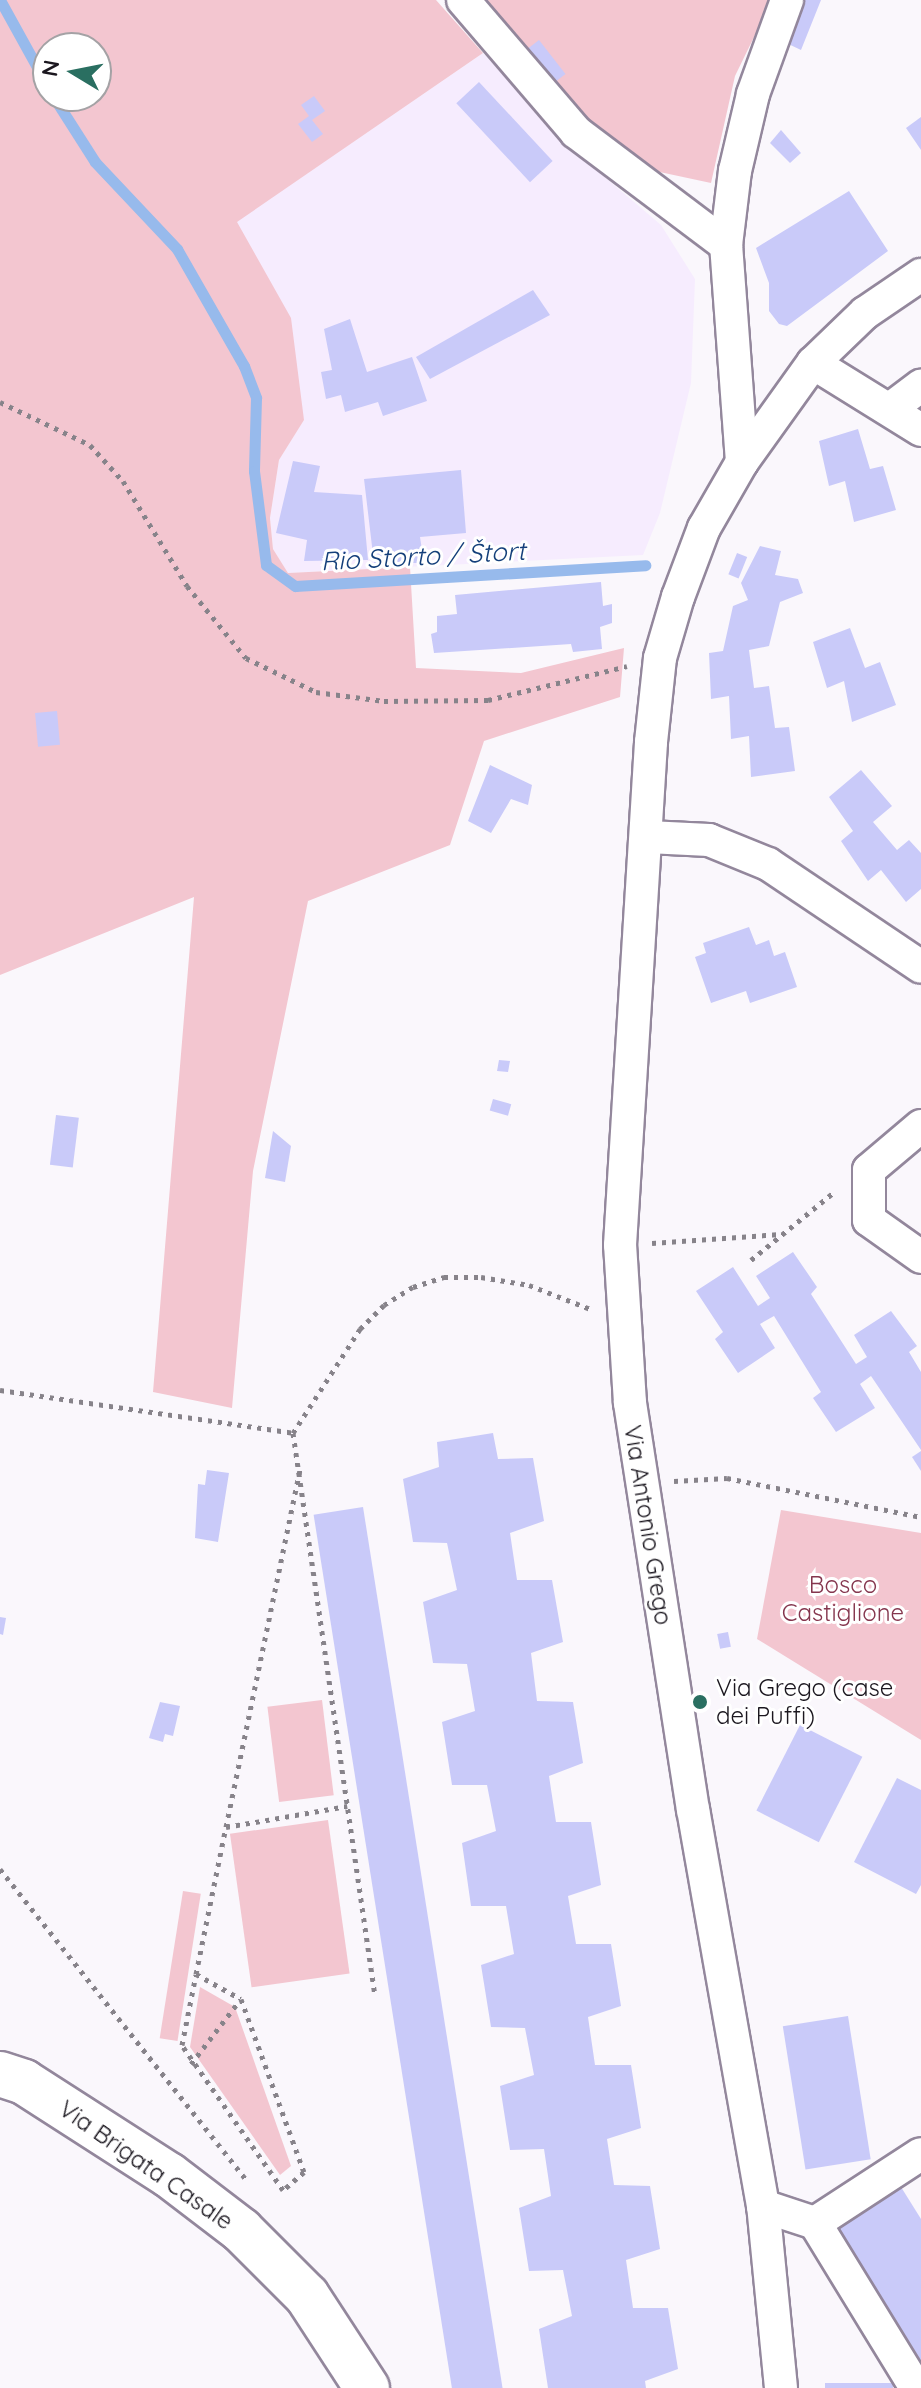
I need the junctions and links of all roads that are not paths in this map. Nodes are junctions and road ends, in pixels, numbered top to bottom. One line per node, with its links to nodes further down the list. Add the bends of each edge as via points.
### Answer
1 (463, 0): 3 (street, via 576,132)
2 (787, 0): 3 (street, via 753,94 735,171)
3 (726, 245): 9 (street)
4 (921, 275): 5 (street, Via Antonio Grego, via 865,313)
5 (813, 363): 7 (street); 9 (street, Via Antonio Grego)
6 (921, 386): 7 (street)
7 (890, 409): 8 (street)
8 (921, 430)
9 (742, 462): 10 (street, Via Antonio Grego, via 704,528 660,658)
10 (648, 837): 11 (street, via 709,840 768,864); 16 (street, Via Antonio Grego, via 620,1245 624,1323 643,1503)
11 (921, 967)
12 (921, 1126): 13 (street, via 869,1170 869,1220)
13 (921, 1257)
14 (0, 2074): 18 (main road, Via Brigata Casale, via 24,2082 156,2167 241,2230 307,2296)
15 (921, 2154): 17 (street)
16 (763, 2206): 17 (street); 19 (street, Via Antonio Grego)
17 (815, 2223): 20 (street)
18 (367, 2388)
19 (781, 2388)
20 (916, 2388)

